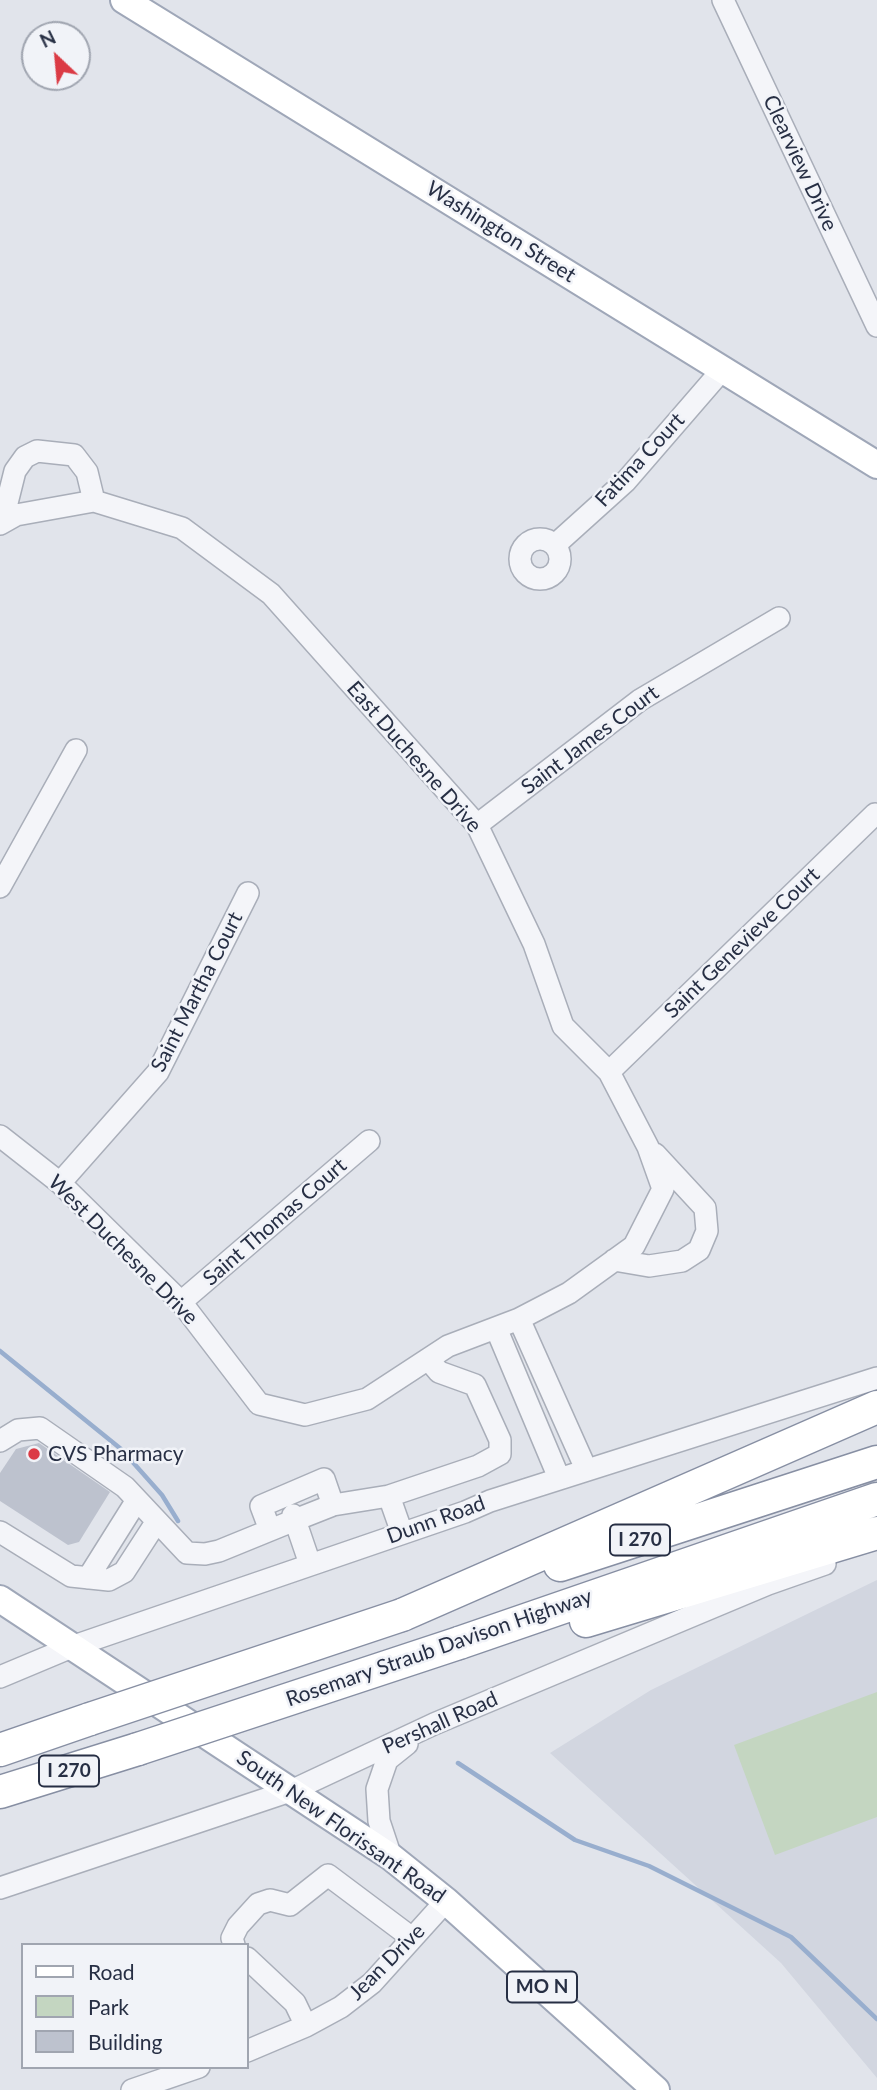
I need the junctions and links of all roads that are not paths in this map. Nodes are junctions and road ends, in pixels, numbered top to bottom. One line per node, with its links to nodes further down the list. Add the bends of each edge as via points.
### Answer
1 (124, 0): 4 (main road, Washington Street)
2 (723, 0): 3 (street, Clearview Drive)
3 (877, 326)
4 (722, 370): 5 (main road, Washington Street); 8 (street, Fatima Court, via 626,481)
5 (877, 465)
6 (94, 501): 7 (street, via 16,515); 7 (street, via 88,472 74,455 37,451 25,457 15,471); 12 (street, East Duchesne Drive, via 182,528 271,594)
7 (1, 523)
8 (555, 545)
9 (779, 618): 12 (street, Saint James Court, via 640,699)
10 (76, 750): 13 (street)
11 (875, 814): 15 (street, Saint Genevieve Court)
12 (477, 825): 15 (street, East Duchesne Drive, via 534,944 563,1026)
13 (0, 887)
14 (248, 893): 19 (street, Saint Martha Court, via 158,1072)
15 (609, 1073): 18 (street, East Duchesne Drive)
16 (0, 1136): 19 (street, West Duchesne Drive)
17 (369, 1141): 21 (street, Saint Thomas Court)
18 (648, 1147): 20 (street, via 663,1189 634,1246); 20 (street, via 705,1208 707,1231 699,1250 682,1261 649,1266)
19 (60, 1184): 21 (street, West Duchesne Drive)
20 (614, 1260): 22 (street, via 569,1293)
21 (181, 1302): 24 (street, West Duchesne Drive, via 259,1404 305,1415 367,1399)
22 (519, 1319): 23 (street); 30 (street)
23 (496, 1328): 24 (street, via 448,1346); 31 (street)
24 (428, 1360): 29 (street, via 439,1372 475,1385 500,1440 500,1454)
25 (877, 1378): 30 (street, Dunn Road)
26 (877, 1407): 45 (highway)
27 (0, 1441): 34 (street, via 18,1430 40,1428)
28 (877, 1462): 45 (highway, Rosemary Straub Davison Highway / I 270)
29 (478, 1466): 32 (street); 35 (street)
30 (586, 1469): 31 (street, Dunn Road)
31 (559, 1478): 35 (street, Dunn Road)
32 (389, 1496): 36 (street, via 333,1506 324,1479); 39 (street)
33 (877, 1499): 46 (highway, Rosemary Straub Davison Highway / I 270)
34 (137, 1500): 37 (street); 43 (street)
35 (490, 1501): 39 (street, Dunn Road)
36 (290, 1507): 37 (street, via 261,1506 270,1530 205,1554 187,1553); 42 (street)
37 (157, 1521): 43 (street, via 124,1573 109,1580)
38 (0, 1532): 43 (street, via 71,1576)
39 (402, 1533): 42 (street, Dunn Road)
40 (877, 1533): 46 (highway, via 505,1646)
41 (877, 1546): 49 (street, Pershall Road, via 768,1584)
42 (310, 1564): 47 (street, Dunn Road)
43 (88, 1578)
44 (0, 1599): 47 (main road, South New Florissant Road)
45 (402, 1615): 50 (highway, Rosemary Straub Davison Highway / I 270, bridge)
46 (459, 1643): 52 (highway, Rosemary Straub Davison Highway / I 270, bridge)
47 (74, 1646): 48 (street, Dunn Road); 51 (main road, South New Florissant Road / MO N)
48 (0, 1677)
49 (434, 1724): 51 (street, Pershall Road); 53 (street, via 387,1760 377,1789 379,1821)
50 (0, 1750)
51 (293, 1790): 53 (main road, South New Florissant Road / MO N); 54 (street, Pershall Road)
52 (0, 1792)
53 (391, 1857): 55 (main road, South New Florissant Road / MO N)
54 (0, 1888)
55 (446, 1901): 56 (street, Jean Drive); 63 (main road, South New Florissant Road / MO N)
56 (412, 1938): 57 (street, via 328,1875 290,1905 270,1900 258,1904 237,1926); 59 (street, Jean Drive, via 372,1983)
57 (233, 1943)
58 (248, 1959): 59 (street, via 295,2003)
59 (306, 2026): 60 (street, Jean Drive)
60 (248, 2051)
61 (193, 2069): 62 (street)
62 (132, 2090)
63 (656, 2090)

